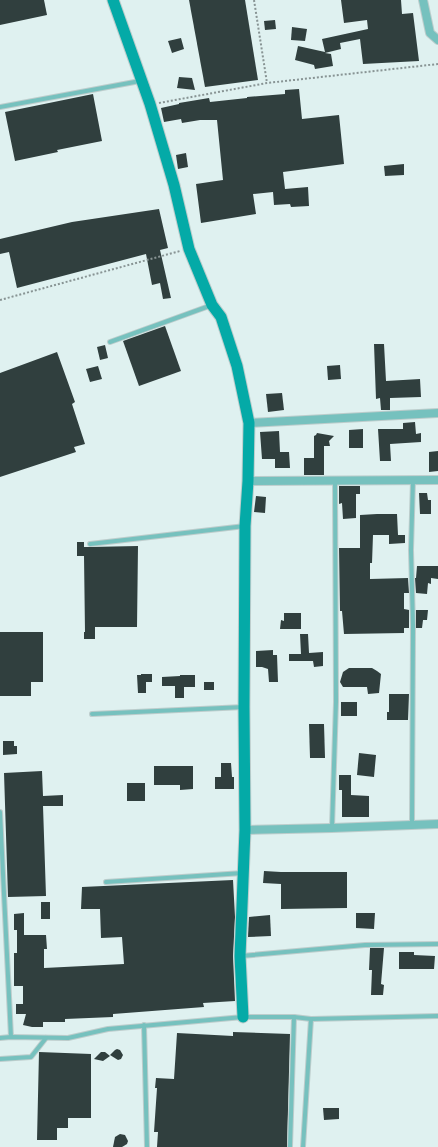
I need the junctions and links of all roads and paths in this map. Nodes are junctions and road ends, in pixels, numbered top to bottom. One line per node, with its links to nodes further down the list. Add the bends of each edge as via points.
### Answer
1 (113, 0): 6 (street)
2 (254, 0): 7 (path)
3 (423, 0): 4 (street, via 430,32)
4 (438, 40)
5 (438, 64): 7 (path)
6 (141, 80): 8 (street); 9 (lane)
7 (267, 83): 8 (path)
8 (150, 104): 10 (street, via 174,185)
9 (0, 108)
10 (189, 249): 11 (path); 12 (street)
11 (0, 300)
12 (212, 305): 13 (lane); 15 (street, via 221,317 237,366)
13 (110, 342)
14 (438, 413): 15 (street)
15 (249, 423): 19 (street)
16 (335, 480): 17 (street); 19 (street); 27 (lane, via 336,702)
17 (413, 480): 18 (street); 25 (lane)
18 (438, 480)
19 (248, 481): 20 (street)
20 (245, 526): 21 (lane); 22 (street)
21 (90, 544)
22 (244, 707): 23 (lane); 28 (street)
23 (92, 714)
24 (0, 812): 38 (lane)
25 (412, 824): 26 (street); 27 (street)
26 (438, 824)
27 (332, 828): 28 (street)
28 (245, 830): 29 (street)
29 (243, 873): 30 (lane); 32 (street)
30 (106, 882)
31 (438, 944): 32 (lane, via 365,945)
32 (240, 956): 34 (street)
33 (438, 1016): 36 (lane)
34 (243, 1017): 35 (lane); 37 (lane)
35 (294, 1017): 36 (lane); 43 (lane)
36 (311, 1019): 44 (lane)
37 (144, 1026): 40 (lane, via 108,1029 68,1038); 42 (lane)
38 (11, 1037): 39 (lane); 40 (lane)
39 (0, 1038)
40 (46, 1038): 41 (lane, via 31,1057)
41 (0, 1059)
42 (147, 1147)
43 (290, 1147)
44 (303, 1147)

